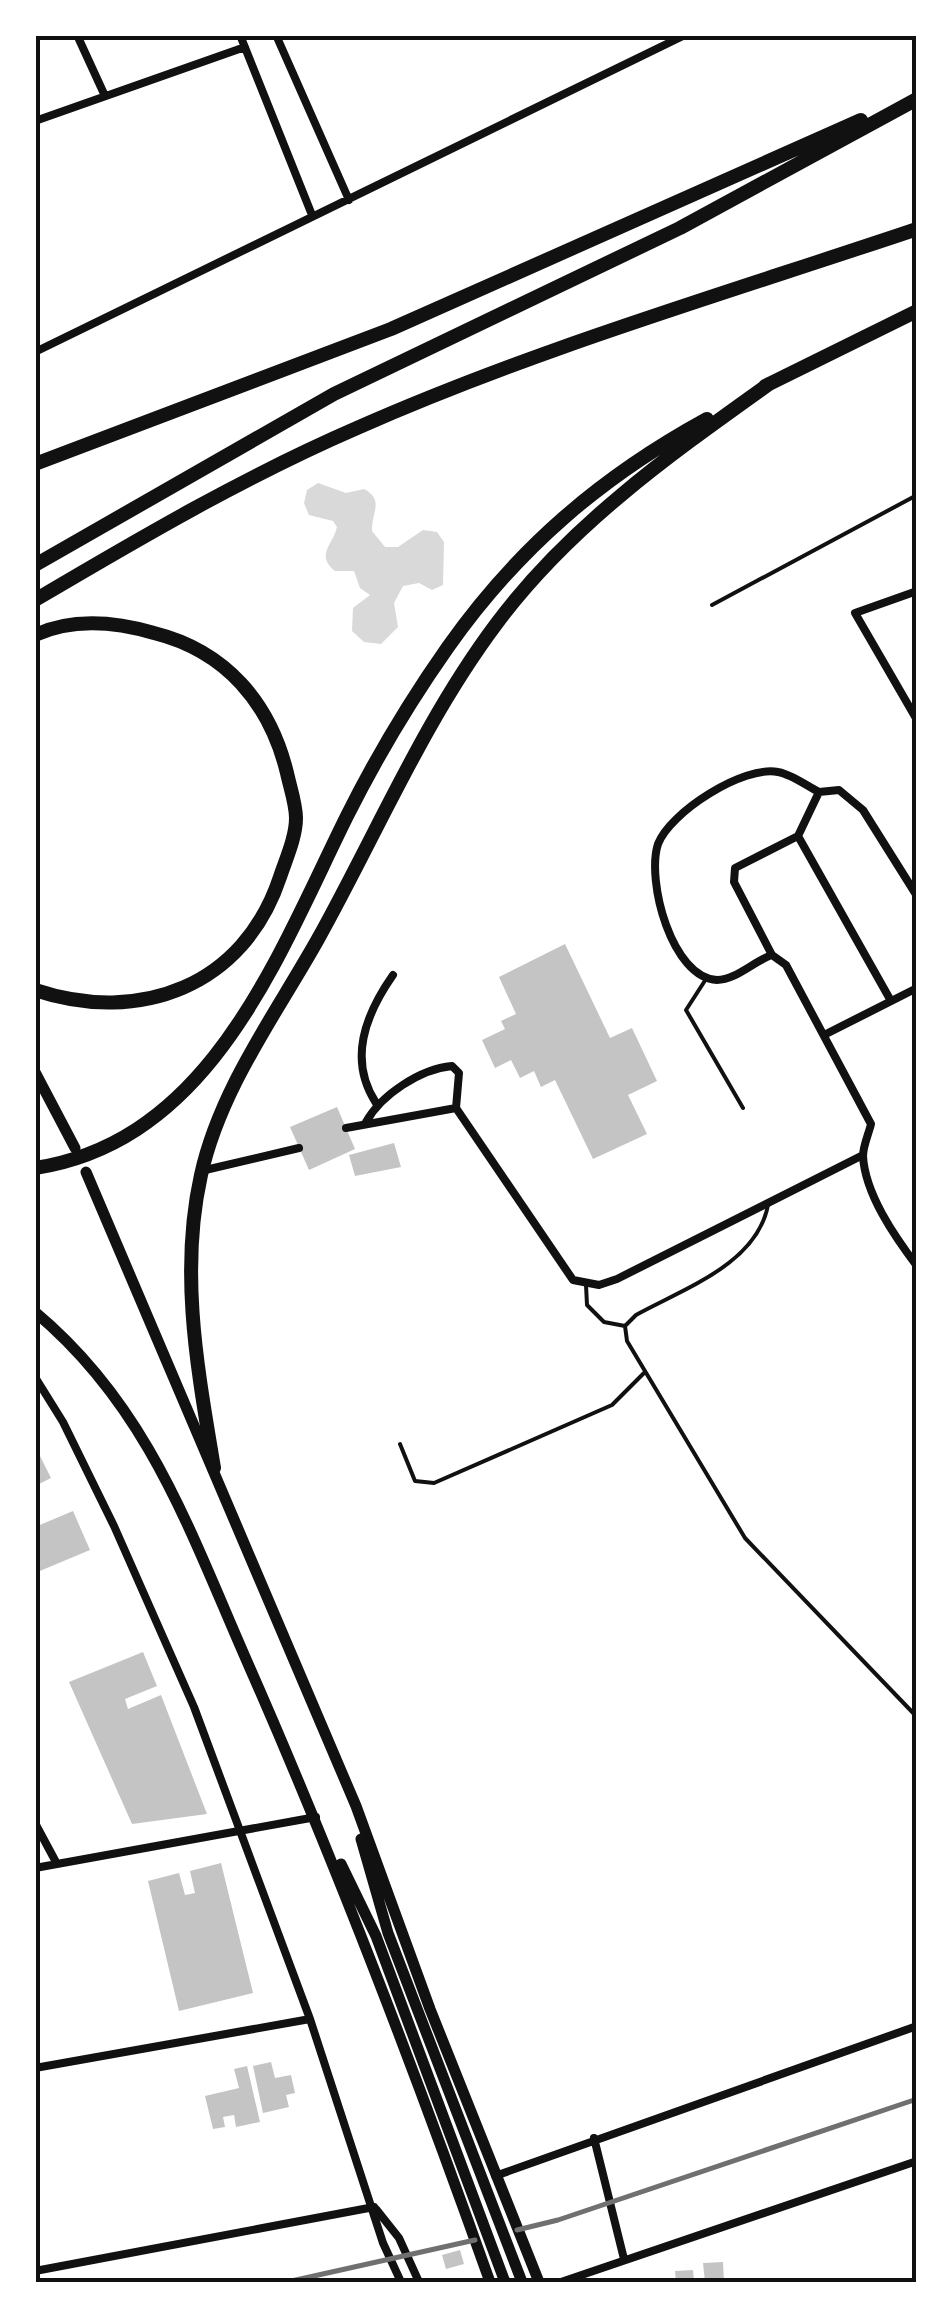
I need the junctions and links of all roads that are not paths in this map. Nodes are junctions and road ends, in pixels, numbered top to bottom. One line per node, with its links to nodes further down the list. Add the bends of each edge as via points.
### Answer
1 (77, 35): 7 (street)
2 (240, 35): 6 (street)
3 (290, 35): 5 (street)
4 (685, 35): 10 (street)
5 (277, 37): 10 (street)
6 (245, 47): 7 (street); 11 (street)
7 (105, 96): 9 (street)
8 (917, 97): 16 (highway, via 391,330); 18 (highway, via 680,228 334,394)
9 (35, 120)
10 (350, 200): 11 (street)
11 (312, 214): 14 (street)
12 (917, 229): 20 (highway, via 502,371 357,428 207,502)
13 (917, 311): 15 (highway)
14 (35, 352)
15 (769, 384): 43 (highway, via 604,480 548,529 449,645 396,725 283,946 206,1070 145,1127 69,1163); 44 (highway, via 618,498 564,546 498,622 412,759 226,1100)
16 (35, 464)
17 (917, 495): 21 (lane)
18 (35, 564)
19 (917, 591): 23 (street, via 855,613)
20 (35, 600)
21 (712, 605)
22 (35, 635): 31 (highway, via 94,622 176,638 216,659 254,694 279,740 296,819 272,901 236,951 202,982 120,1004)
23 (917, 720)
24 (819, 792): 25 (street); 26 (street, via 840,790 856,802); 29 (street, via 780,772 758,772 713,790 658,844 659,915 684,959)
25 (798, 836): 27 (street, via 736,868 734,882); 32 (street)
26 (917, 896)
27 (772, 955): 29 (street, via 722,980); 33 (street, via 786,965)
28 (393, 975): 35 (street, via 375,1000 359,1065)
29 (706, 978): 37 (lane, via 686,1010)
30 (917, 988): 32 (street)
31 (35, 990)
32 (891, 1001): 33 (street)
33 (826, 1034): 42 (street, via 871,1124)
34 (35, 1072): 40 (main road)
35 (376, 1103): 36 (street, via 435,1068 452,1066 459,1073); 38 (street)
36 (456, 1108): 38 (street); 48 (street, via 573,1280)
37 (743, 1108)
38 (366, 1122): 39 (street)
39 (346, 1128)
40 (75, 1148)
41 (299, 1148): 44 (street)
42 (863, 1155): 46 (street); 47 (street, via 888,1223)
43 (35, 1168)
44 (201, 1171): 54 (highway, via 190,1330)
45 (86, 1172): 54 (main road)
46 (769, 1200): 48 (street, via 617,1279); 50 (lane, via 764,1226 746,1248)
47 (917, 1266)
48 (586, 1285): 50 (lane, via 586,1305 604,1322)
49 (35, 1312): 57 (main road, via 91,1368 179,1499)
50 (625, 1326): 51 (lane)
51 (645, 1372): 53 (lane, via 612,1405 434,1483 415,1481); 55 (lane, via 745,1538)
52 (35, 1377): 60 (street, via 64,1422 135,1571)
53 (400, 1444)
54 (214, 1468): 56 (main road)
55 (917, 1718)
56 (342, 1773): 63 (main road); 69 (main road)
57 (306, 1793): 58 (main road); 63 (main road)
58 (316, 1817): 60 (street); 75 (main road)
59 (35, 1823): 61 (street)
60 (242, 1830): 61 (street); 64 (street)
61 (57, 1864): 62 (street)
62 (35, 1868)
63 (382, 1934): 76 (main road); 77 (main road)
64 (310, 2019): 66 (street); 70 (street)
65 (917, 2026): 67 (street)
66 (35, 2068)
67 (594, 2138): 69 (street); 71 (street)
68 (917, 2160): 71 (street)
69 (496, 2176): 78 (main road)
70 (374, 2207): 72 (street); 73 (street); 74 (street, via 399,2238)
71 (624, 2259): 79 (street)
72 (35, 2271)
73 (397, 2281)
74 (419, 2282)
75 (490, 2282)
76 (505, 2282)
77 (522, 2282)
78 (539, 2282)
79 (561, 2282)

